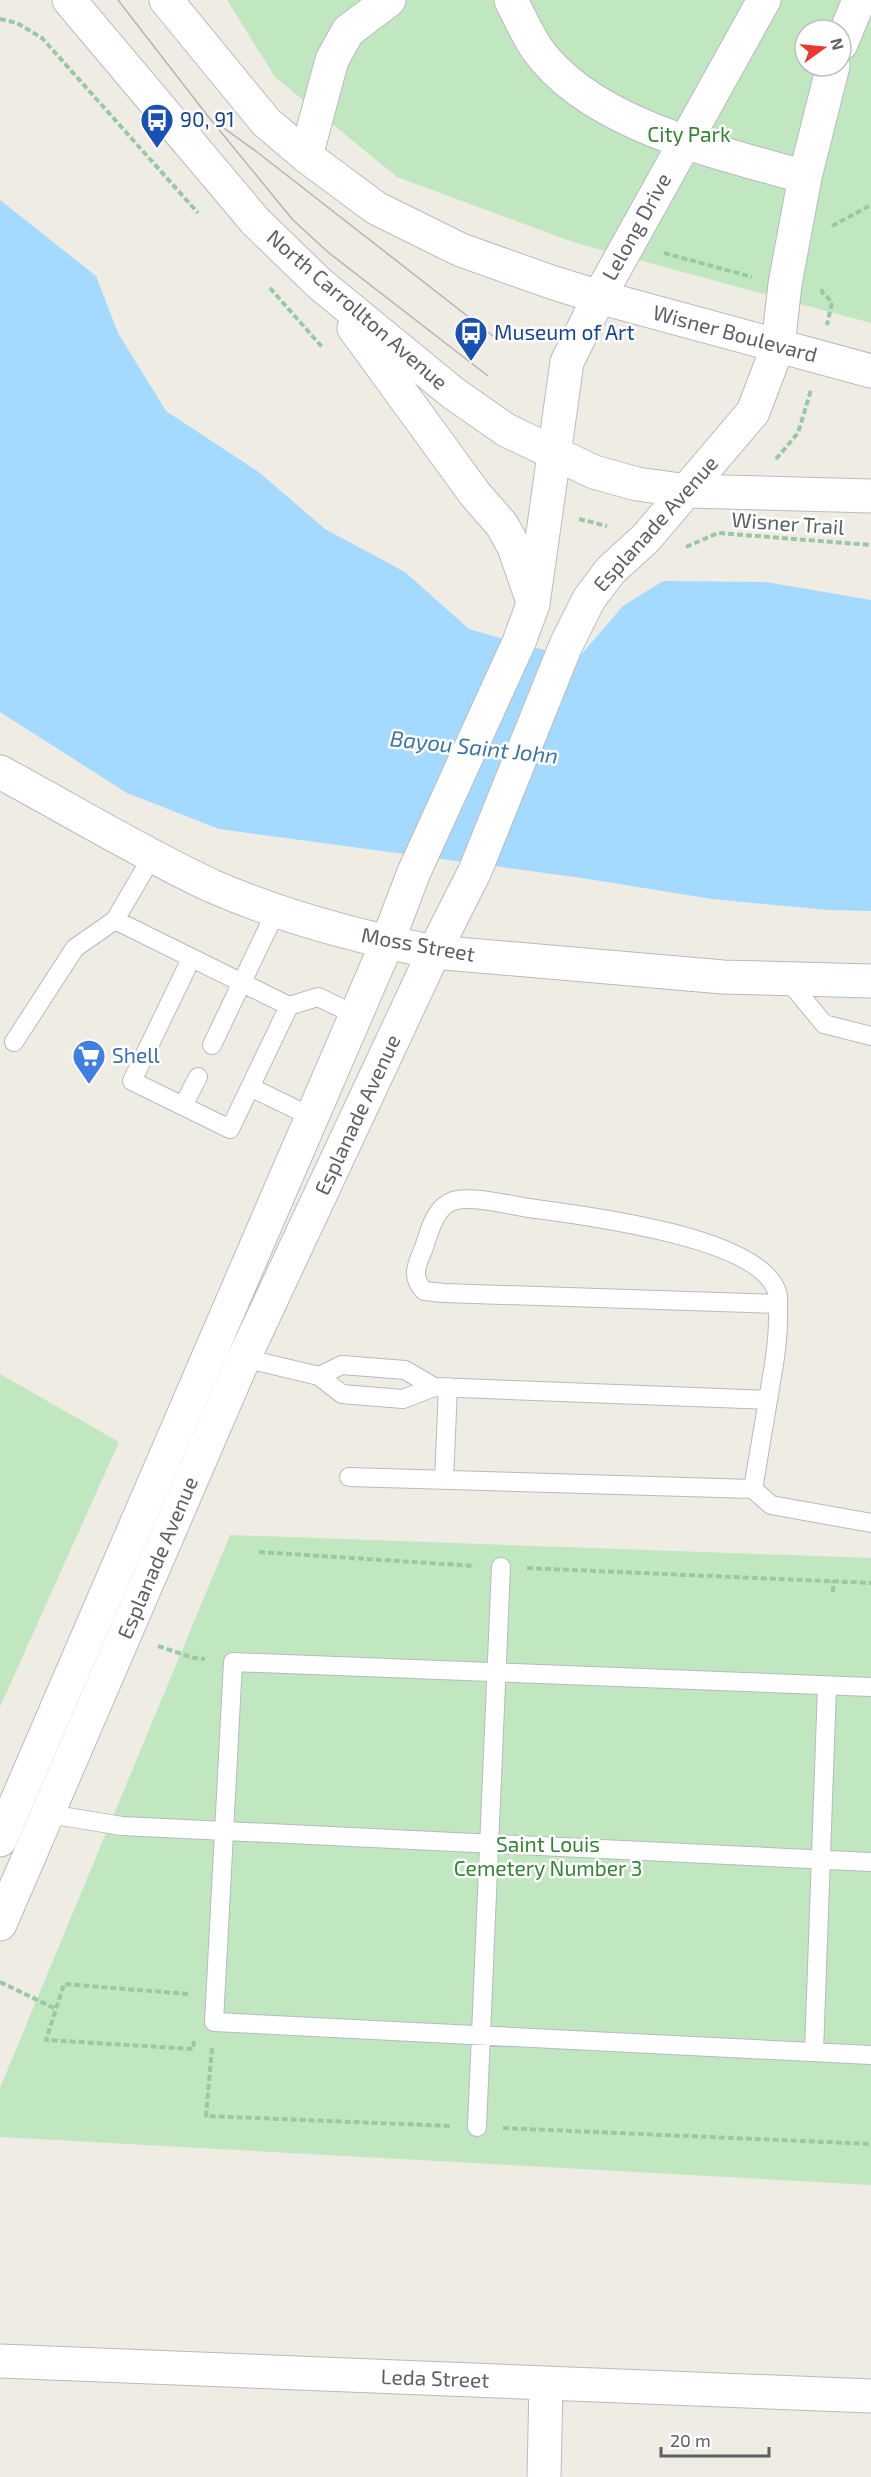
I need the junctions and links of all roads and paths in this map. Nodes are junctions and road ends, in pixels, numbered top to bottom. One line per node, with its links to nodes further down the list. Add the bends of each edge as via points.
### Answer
1 (69, 0): 19 (street, North Carrollton Avenue, via 255,221)
2 (166, 0): 11 (street, via 266,122)
3 (389, 0): 11 (street, via 348,31 332,60)
4 (511, 0): 10 (street, via 538,49 565,77 623,117)
5 (764, 0): 10 (street, Lelong Drive)
6 (859, 0): 7 (street)
7 (852, 18)
8 (0, 19): 14 (path, via 17,23 42,38)
9 (830, 78): 12 (street)
10 (684, 141): 12 (street); 21 (street, Lelong Drive)
11 (306, 156): 21 (street, via 376,208 461,250)
12 (805, 177): 23 (street)
13 (871, 205): 15 (path, via 833,225)
14 (206, 221)
15 (830, 234)
16 (662, 253): 17 (path)
17 (761, 279)
18 (822, 282): 22 (path, via 822,292 832,302)
19 (320, 284): 27 (street, North Carrollton Avenue, via 453,393 506,430); 35 (street, via 502,525)
20 (267, 285): 24 (path)
21 (599, 297): 23 (street, Wisner Boulevard); 27 (street, Esplanade Avenue, via 567,362)
22 (828, 320)
23 (778, 346): 25 (street, Wisner Boulevard); 29 (street, Esplanade Avenue, via 753,412)
24 (329, 355)
25 (871, 371)
26 (814, 379): 28 (path, via 798,433)
27 (553, 454): 29 (street, via 594,472 638,484); 35 (street, Esplanade Avenue)
28 (771, 465)
29 (688, 490): 30 (street); 41 (street, Esplanade Avenue, via 646,538 610,571 589,599 566,645 475,871)
30 (871, 496)
31 (572, 517): 32 (path)
32 (614, 528)
33 (871, 545): 34 (path, Wisner Trail, via 718,534 684,548)
34 (678, 546)
35 (533, 604): 40 (street, Esplanade Avenue, via 414,872)
36 (0, 772): 37 (street, Moss Street)
37 (153, 855): 38 (street, Moss Street); 39 (lane)
38 (276, 911): 40 (street, Moss Street); 45 (lane)
39 (115, 920): 42 (lane); 49 (lane, via 75,948)
40 (387, 943): 41 (street, Moss Street); 47 (street, Esplanade Avenue)
41 (434, 952): 43 (street, Moss Street); 57 (street, Esplanade Avenue)
42 (192, 959): 45 (lane); 53 (lane, via 132,1081)
43 (787, 979): 44 (street, Moss Street); 48 (lane, via 824,1024)
44 (871, 981)
45 (243, 984): 46 (lane); 50 (lane)
46 (289, 1006): 47 (lane, via 318,997); 52 (lane)
47 (356, 1015): 54 (street, Esplanade Avenue)
48 (871, 1036)
49 (14, 1042)
50 (212, 1045)
51 (198, 1077): 53 (lane)
52 (250, 1087): 53 (lane, via 230,1129); 54 (lane)
53 (183, 1106)
54 (312, 1117): 56 (street, Esplanade Avenue)
55 (777, 1304): 55 (lane, via 777,1292 764,1271 742,1257 684,1235 469,1200 451,1201 438,1212 415,1269 416,1282 424,1291 444,1293); 60 (lane, via 779,1336)
56 (211, 1349): 57 (lane); 70 (street, Esplanade Avenue)
57 (244, 1358): 58 (lane); 71 (street, Esplanade Avenue)
58 (319, 1376): 59 (lane, via 342,1365 405,1370); 59 (lane, via 342,1394 403,1399)
59 (441, 1387): 60 (lane); 62 (lane)
60 (768, 1400): 63 (lane)
61 (350, 1477): 62 (lane)
62 (444, 1480): 63 (lane)
63 (753, 1489): 64 (lane, via 771,1505)
64 (871, 1523)
65 (258, 1552): 66 (path)
66 (501, 1567): 67 (path); 73 (lane)
67 (833, 1581): 68 (path); 69 (path)
68 (871, 1583)
69 (833, 1592)
70 (94, 1620): 71 (street); 76 (street, Esplanade Avenue)
71 (126, 1632): 72 (path, via 194,1658); 77 (street, Esplanade Avenue)
72 (233, 1662): 73 (lane); 78 (lane)
73 (496, 1672): 74 (lane); 80 (lane)
74 (827, 1686): 75 (lane); 81 (lane)
75 (871, 1687)
76 (17, 1801): 77 (street); 79 (street, Esplanade Avenue)
77 (49, 1814): 78 (lane, via 122,1826); 83 (street, Esplanade Avenue)
78 (224, 1831): 80 (lane); 87 (lane)
79 (0, 1840)
80 (488, 1844): 81 (lane); 88 (lane)
81 (821, 1860): 82 (lane); 89 (lane)
82 (871, 1862)
83 (0, 1924)
84 (0, 1982): 85 (path)
85 (56, 2009): 86 (path, via 64,1984 196,1995); 86 (path, via 46,2040 193,2049)
86 (195, 2021): 87 (path)
87 (214, 2022): 88 (lane)
88 (479, 2035): 89 (lane); 91 (lane)
89 (814, 2052): 90 (lane)
90 (871, 2055)
91 (477, 2127)
92 (0, 2361): 93 (street, Leda Street)
93 (546, 2384): 94 (street, Leda Street); 95 (street)
94 (871, 2396)
95 (544, 2477)

